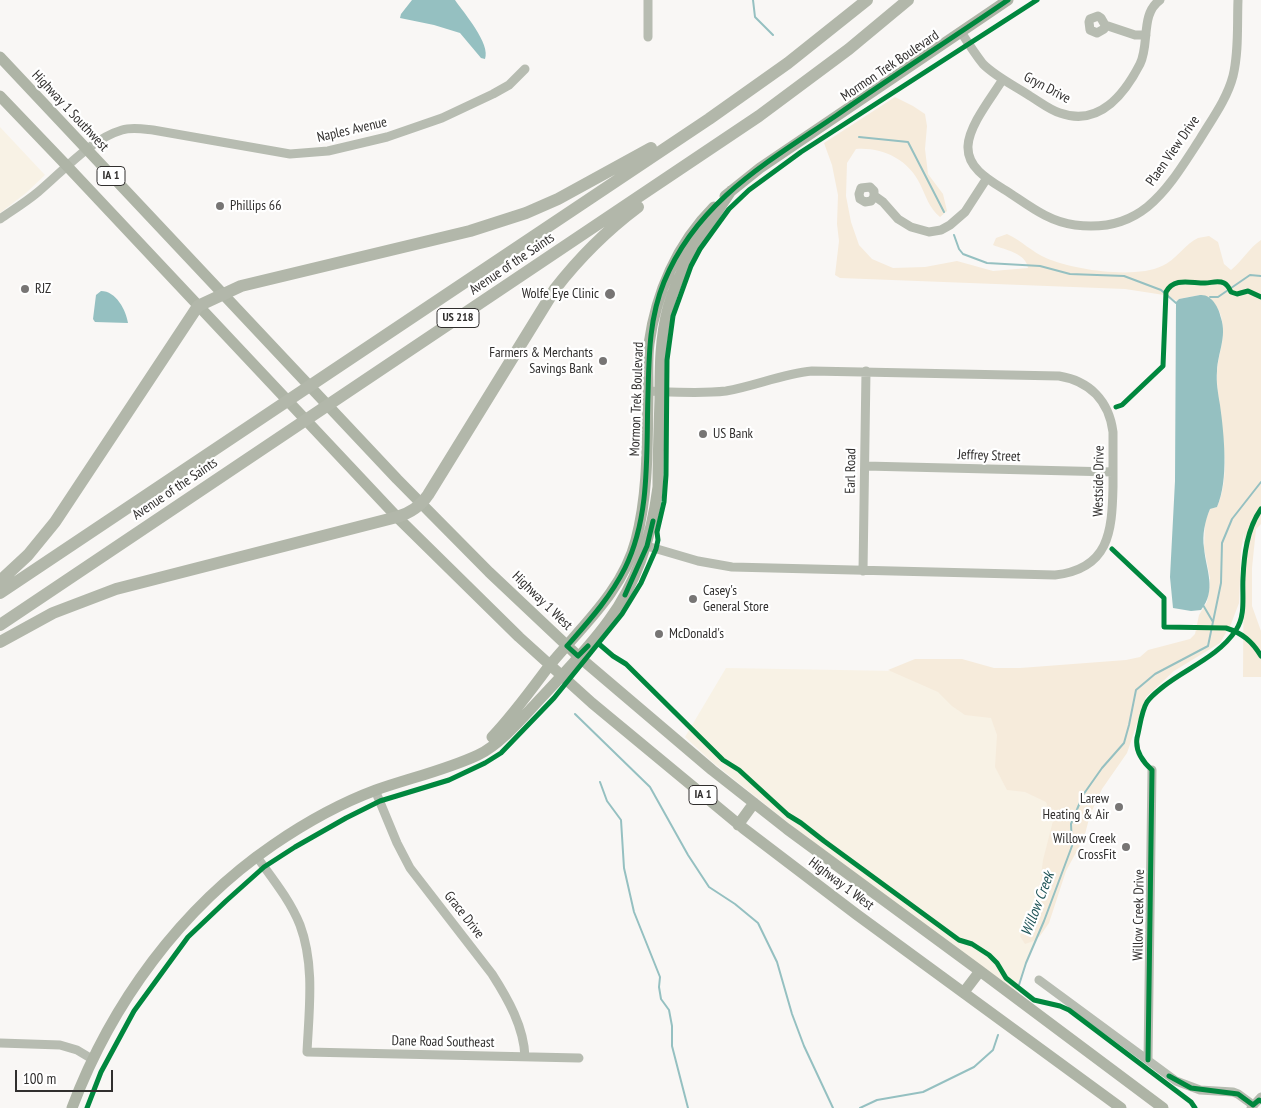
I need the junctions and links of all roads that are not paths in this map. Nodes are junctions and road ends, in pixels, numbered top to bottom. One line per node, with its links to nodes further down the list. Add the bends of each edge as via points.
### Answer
1 (648, 0): 10 (street)
2 (867, 0): 14 (highway, Avenue of the Saints / US 218)
3 (908, 0): 16 (highway, Avenue of the Saints / US 218, via 812,78)
4 (1008, 0): 8 (main road, Mormon Trek Boulevard)
5 (1160, 0): 9 (street, Gryn Drive, via 1148,19)
6 (1238, 0): 19 (street, Plaen View Drive, via 1236,58 1230,88 1172,182 1151,204 1116,222 1076,226 1054,221)
7 (1105, 25): 9 (street)
8 (961, 32): 13 (street, Gryn Drive, via 984,64); 25 (main road, Mormon Trek Boulevard, via 767,163 731,191 692,251 674,291 666,316)
9 (1146, 35): 13 (street, Gryn Drive, via 1144,55 1125,86 1110,106 1091,115 1061,114)
10 (648, 37)
11 (0, 57): 17 (main road, Highway 1 Southwest / IA 1)
12 (525, 69): 17 (street, Naples Avenue, via 509,85 442,118 328,152 290,154 131,128 110,135)
13 (1003, 79): 19 (street, Plaen View Drive, via 976,122 968,144 972,162)
14 (748, 92): 22 (highway, via 634,158 526,213 470,232 241,286); 33 (highway, Avenue of the Saints / US 218)
15 (0, 96): 18 (main road, IA 1)
16 (724, 140): 28 (highway, via 618,222 570,270); 34 (highway, Avenue of the Saints / US 218)
17 (87, 150): 18 (street, Naples Avenue); 22 (main road, Highway 1 Southwest / IA 1)
18 (67, 166): 21 (street, Naples Avenue); 23 (main road, IA 1)
19 (987, 178): 20 (street, via 965,212 941,230 929,232 910,228)
20 (874, 197)
21 (0, 219)
22 (223, 294): 23 (highway); 28 (main road, Highway 1 West / IA 1)
23 (198, 306): 29 (main road, Highway 1 West / IA 1); 32 (highway, via 58,518 28,555)
24 (866, 371): 25 (street, Westside Drive, via 789,374 724,391); 26 (street, Earl Road); 27 (street, Westside Drive, via 1059,376 1079,381 1099,396 1109,414 1113,432)
25 (654, 391): 30 (main road, Mormon Trek Boulevard, via 658,487 655,508)
26 (865, 466): 27 (street, Jeffrey Street); 31 (street, Earl Road)
27 (1113, 472): 31 (street, Westside Drive, via 1109,534 1099,553 1075,571 1055,575)
28 (422, 504): 29 (highway); 36 (main road, Highway 1 West / IA 1)
29 (397, 517): 35 (highway, via 116,589 53,613); 38 (main road, Highway 1 West / IA 1, via 498,617)
30 (641, 544): 31 (street, Westside Drive, via 698,561 732,567); 36 (main road, Mormon Trek Boulevard, via 606,598); 37 (main road, Mormon Trek Boulevard, via 629,588 615,612)
31 (863, 570)
32 (0, 581)
33 (0, 593)
34 (0, 625)
35 (0, 642)
36 (567, 646): 37 (main road, Highway 1 West / IA 1); 38 (main road, Mormon Trek Boulevard)
37 (578, 656): 39 (main road, Mormon Trek Boulevard); 43 (main road, Highway 1 West / IA 1)
38 (551, 664): 39 (main road, Highway 1 West / IA 1); 40 (main road, Mormon Trek Boulevard, via 500,729)
39 (562, 674): 40 (main road, Mormon Trek Boulevard, via 491,747); 44 (main road, Highway 1 West / IA 1)
40 (464, 761): 42 (main road, Mormon Trek Boulevard)
41 (1152, 770): 53 (street, Willow Creek Drive)
42 (375, 790): 45 (main road, Mormon Trek Boulevard, via 312,821); 50 (street, Grace Drive, via 410,868 501,988 517,1021)
43 (754, 803): 44 (main road); 46 (main road, Highway 1 West / IA 1)
44 (738, 825): 48 (main road, Highway 1 West / IA 1)
45 (257, 857): 50 (street, Dane Road Southeast, via 296,916 303,936 310,995 306,1052); 52 (main road, Mormon Trek Boulevard, via 176,933 128,997)
46 (980, 970): 48 (main road); 58 (main road, Highway 1 West / IA 1)
47 (1039, 980): 53 (street)
48 (964, 992): 57 (main road, Highway 1 West / IA 1)
49 (0, 1043): 52 (street, via 60,1045)
50 (525, 1057): 51 (street, Dane Road Southeast)
51 (579, 1058)
52 (92, 1059): 56 (main road, Mormon Trek Boulevard)
53 (1148, 1060): 55 (street, via 1184,1085 1200,1090 1233,1092)
54 (1261, 1098): 55 (street)
55 (1252, 1107)
56 (72, 1108)
57 (1121, 1108)
58 (1163, 1108)

